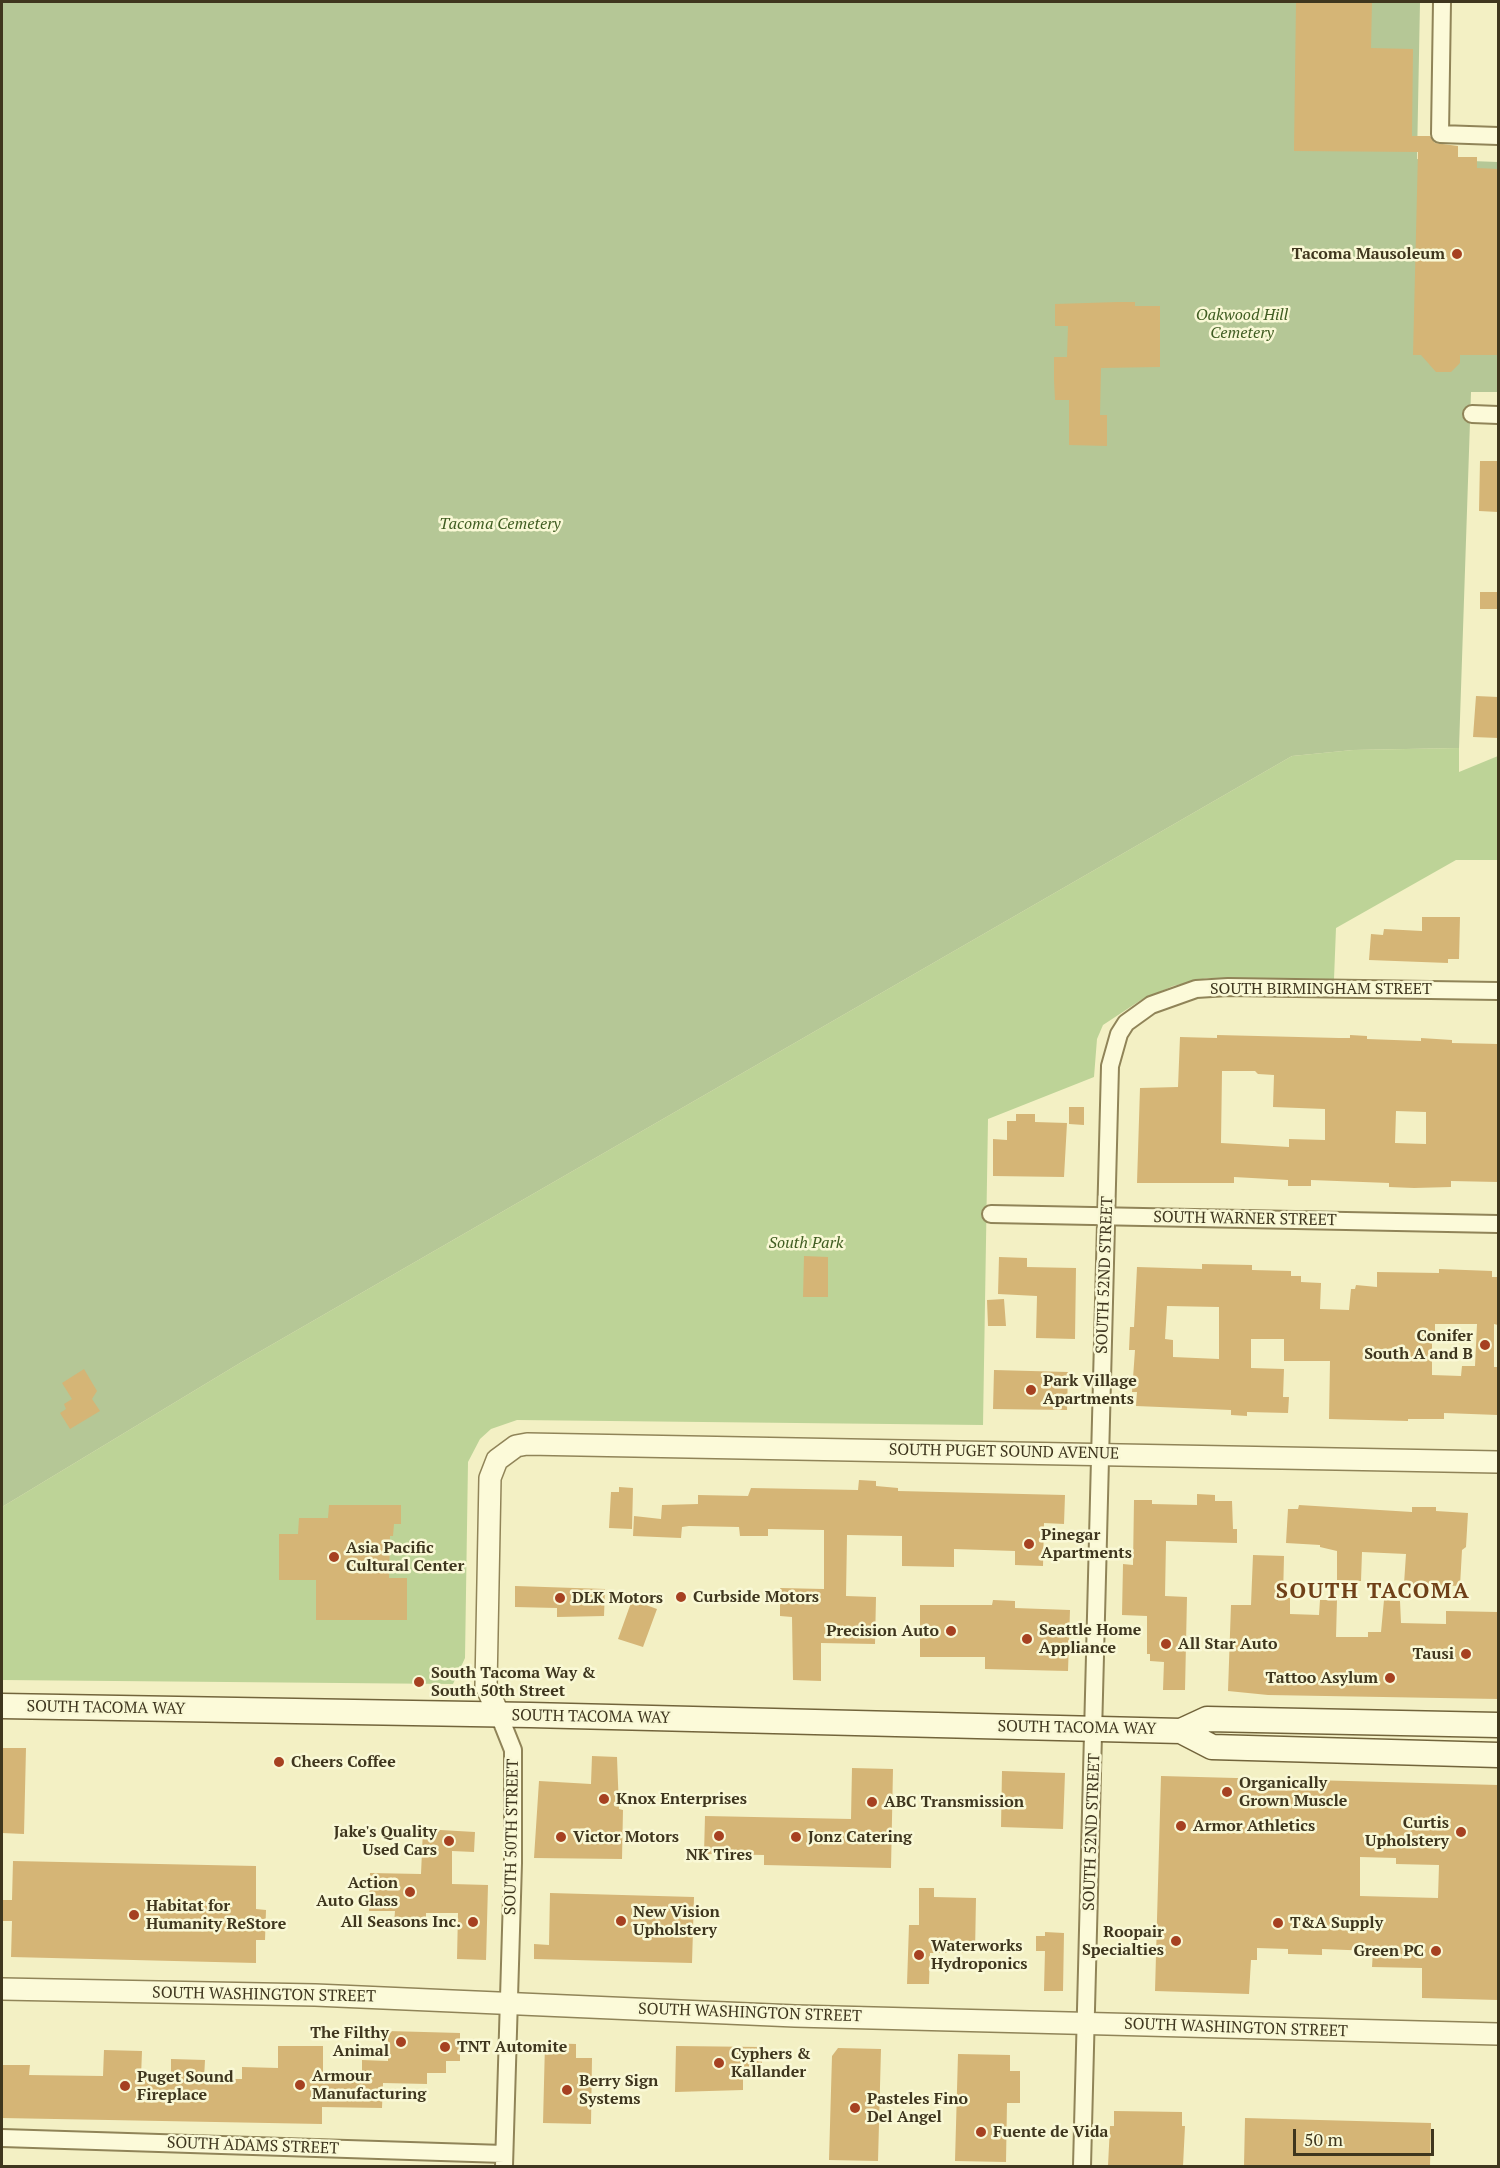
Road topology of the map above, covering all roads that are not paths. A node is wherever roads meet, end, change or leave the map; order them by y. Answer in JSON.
{"nodes":[{"id":1,"x":1442,"y":2,"type":"edge"},
{"id":2,"x":1498,"y":136,"type":"edge"},
{"id":3,"x":1472,"y":414,"type":"dead end"},
{"id":4,"x":1498,"y":415,"type":"edge"},
{"id":5,"x":1498,"y":991,"type":"edge"},
{"id":6,"x":1110,"y":1066,"type":"joint"},
{"id":7,"x":991,"y":1214,"type":"dead end"},
{"id":8,"x":1106,"y":1216,"type":"junction"},
{"id":9,"x":1498,"y":1224,"type":"edge"},
{"id":10,"x":510,"y":1448,"type":"joint"},
{"id":11,"x":1100,"y":1454,"type":"junction"},
{"id":12,"x":1498,"y":1462,"type":"edge"},
{"id":13,"x":2,"y":1706,"type":"edge"},
{"id":14,"x":498,"y":1715,"type":"junction"},
{"id":15,"x":1498,"y":1725,"type":"edge"},
{"id":16,"x":1095,"y":1728,"type":"junction"},
{"id":17,"x":1181,"y":1731,"type":"junction"},
{"id":18,"x":1498,"y":1755,"type":"edge"},
{"id":19,"x":2,"y":1989,"type":"edge"},
{"id":20,"x":507,"y":2004,"type":"junction"},
{"id":21,"x":1086,"y":2023,"type":"junction"},
{"id":22,"x":1498,"y":2034,"type":"edge"},
{"id":23,"x":2,"y":2138,"type":"edge"},
{"id":24,"x":504,"y":2160,"type":"edge"},
{"id":25,"x":1082,"y":2166,"type":"edge"}],
"edges":[{"from":1,"to":2,"type":"street"},
{"from":3,"to":4,"type":"street"},
{"from":5,"to":6,"type":"street","name":"SOUTH BIRMINGHAM STREET"},
{"from":6,"to":8,"type":"street","name":"SOUTH 52ND STREET"},
{"from":7,"to":8,"type":"street","name":"SOUTH WARNER STREET"},
{"from":8,"to":9,"type":"street","name":"SOUTH WARNER STREET"},
{"from":8,"to":11,"type":"street","name":"SOUTH 52ND STREET"},
{"from":10,"to":11,"type":"street","name":"SOUTH PUGET SOUND AVENUE"},
{"from":10,"to":14,"type":"street","name":"SOUTH 50TH STREET"},
{"from":11,"to":12,"type":"street","name":"SOUTH PUGET SOUND AVENUE"},
{"from":11,"to":16,"type":"street","name":"SOUTH 52ND STREET"},
{"from":13,"to":14,"type":"main road","name":"SOUTH TACOMA WAY"},
{"from":14,"to":16,"type":"main road","name":"SOUTH TACOMA WAY"},
{"from":14,"to":20,"type":"street","name":"SOUTH 50TH STREET"},
{"from":15,"to":17,"type":"main road","name":"SOUTH TACOMA WAY"},
{"from":16,"to":17,"type":"main road","name":"SOUTH TACOMA WAY"},
{"from":16,"to":21,"type":"street","name":"SOUTH 52ND STREET"},
{"from":17,"to":18,"type":"main road","name":"SOUTH TACOMA WAY"},
{"from":19,"to":20,"type":"street","name":"SOUTH WASHINGTON STREET"},
{"from":20,"to":21,"type":"street","name":"SOUTH WASHINGTON STREET"},
{"from":20,"to":24,"type":"street","name":"SOUTH 50TH STREET"},
{"from":21,"to":22,"type":"street","name":"SOUTH WASHINGTON STREET"},
{"from":21,"to":25,"type":"street","name":"SOUTH 52ND STREET"},
{"from":23,"to":24,"type":"street","name":"SOUTH ADAMS STREET"}]}
